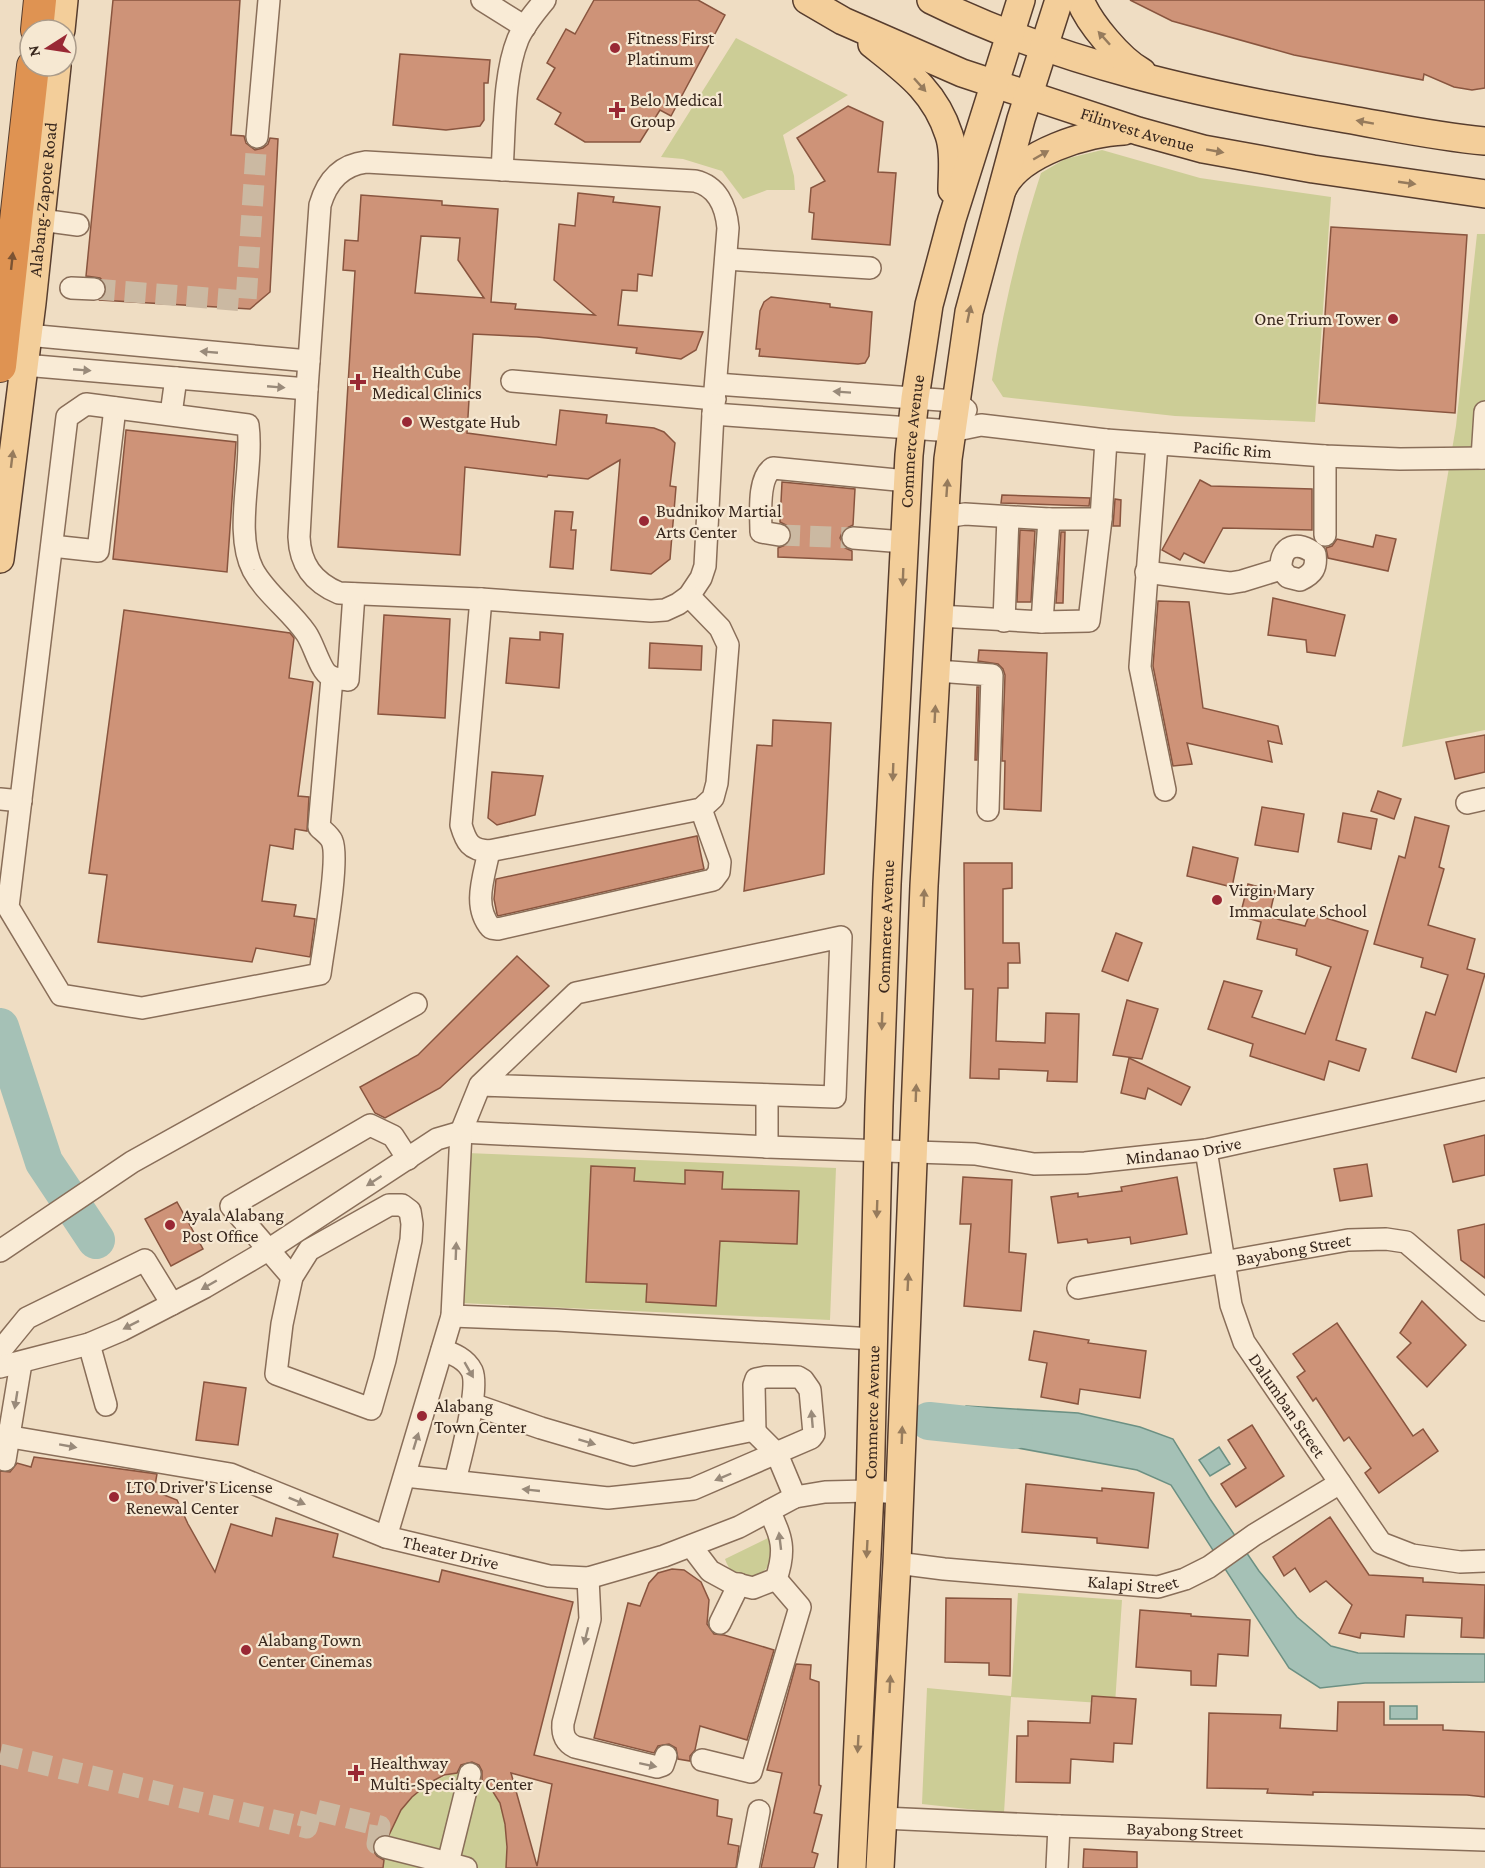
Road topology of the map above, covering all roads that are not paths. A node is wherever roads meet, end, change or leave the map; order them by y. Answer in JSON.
{"nodes":[{"id":1,"x":40,"y":0,"type":"edge"},
{"id":2,"x":64,"y":0,"type":"edge"},
{"id":3,"x":269,"y":0,"type":"edge"},
{"id":4,"x":482,"y":0,"type":"edge"},
{"id":5,"x":544,"y":0,"type":"edge"},
{"id":6,"x":807,"y":0,"type":"edge"},
{"id":7,"x":931,"y":0,"type":"edge"},
{"id":8,"x":1021,"y":0,"type":"edge"},
{"id":9,"x":1059,"y":0,"type":"edge"},
{"id":10,"x":1080,"y":0,"type":"edge"},
{"id":11,"x":38,"y":18,"type":"edge"},
{"id":12,"x":62,"y":18,"type":"edge"},
{"id":13,"x":843,"y":21,"type":"junction"},
{"id":14,"x":525,"y":27,"type":"junction"},
{"id":15,"x":1009,"y":35,"type":"junction"},
{"id":16,"x":1044,"y":47,"type":"junction"},
{"id":17,"x":32,"y":78,"type":"edge"},
{"id":18,"x":56,"y":78,"type":"edge"},
{"id":19,"x":995,"y":83,"type":"junction"},
{"id":20,"x":1167,"y":84,"type":"junction"},
{"id":21,"x":1028,"y":96,"type":"junction"},
{"id":22,"x":1138,"y":131,"type":"junction"},
{"id":23,"x":257,"y":137,"type":"tunnel mouth"},
{"id":24,"x":1485,"y":141,"type":"edge"},
{"id":25,"x":502,"y":170,"type":"junction"},
{"id":26,"x":1485,"y":194,"type":"edge"},
{"id":27,"x":1000,"y":195,"type":"junction"},
{"id":28,"x":952,"y":219,"type":"junction"},
{"id":29,"x":41,"y":220,"type":"junction"},
{"id":30,"x":78,"y":225,"type":"dead end"},
{"id":31,"x":726,"y":259,"type":"junction"},
{"id":32,"x":870,"y":268,"type":"dead end"},
{"id":33,"x":71,"y":288,"type":"dead end"},
{"id":34,"x":93,"y":289,"type":"tunnel mouth"},
{"id":35,"x":9,"y":353,"type":"edge"},
{"id":36,"x":309,"y":361,"type":"junction"},
{"id":37,"x":176,"y":378,"type":"junction"},
{"id":38,"x":512,"y":381,"type":"dead end"},
{"id":39,"x":307,"y":389,"type":"junction"},
{"id":40,"x":915,"y":398,"type":"junction"},
{"id":41,"x":715,"y":399,"type":"junction"},
{"id":42,"x":955,"y":400,"type":"junction"},
{"id":43,"x":115,"y":408,"type":"junction"},
{"id":44,"x":1485,"y":412,"type":"edge"},
{"id":45,"x":171,"y":414,"type":"junction"},
{"id":46,"x":981,"y":425,"type":"junction"},
{"id":47,"x":912,"y":428,"type":"junction"},
{"id":48,"x":952,"y":431,"type":"junction"},
{"id":49,"x":1106,"y":440,"type":"junction"},
{"id":50,"x":1157,"y":444,"type":"junction"},
{"id":51,"x":1325,"y":456,"type":"junction"},
{"id":52,"x":1484,"y":458,"type":"edge"},
{"id":53,"x":907,"y":480,"type":"junction"},
{"id":54,"x":945,"y":517,"type":"junction"},
{"id":55,"x":1008,"y":517,"type":"junction"},
{"id":56,"x":1049,"y":519,"type":"junction"},
{"id":57,"x":1101,"y":519,"type":"junction"},
{"id":58,"x":779,"y":535,"type":"tunnel mouth"},
{"id":59,"x":1325,"y":535,"type":"dead end"},
{"id":60,"x":853,"y":538,"type":"tunnel mouth"},
{"id":61,"x":904,"y":542,"type":"junction"},
{"id":62,"x":52,"y":546,"type":"junction"},
{"id":63,"x":0,"y":559,"type":"edge"},
{"id":64,"x":1281,"y":569,"type":"dead end"},
{"id":65,"x":1146,"y":572,"type":"junction"},
{"id":66,"x":354,"y":594,"type":"junction"},
{"id":67,"x":688,"y":596,"type":"junction"},
{"id":68,"x":482,"y":599,"type":"junction"},
{"id":69,"x":939,"y":616,"type":"junction"},
{"id":70,"x":1004,"y":621,"type":"junction"},
{"id":71,"x":1042,"y":622,"type":"junction"},
{"id":72,"x":937,"y":671,"type":"junction"},
{"id":73,"x":332,"y":678,"type":"junction"},
{"id":74,"x":1165,"y":789,"type":"dead end"},
{"id":75,"x":10,"y":800,"type":"edge"},
{"id":76,"x":702,"y":809,"type":"junction"},
{"id":77,"x":988,"y":810,"type":"dead end"},
{"id":78,"x":928,"y":814,"type":"junction"},
{"id":79,"x":891,"y":816,"type":"junction"},
{"id":80,"x":489,"y":851,"type":"junction"},
{"id":81,"x":7,"y":864,"type":"edge"},
{"id":82,"x":416,"y":1004,"type":"dead end"},
{"id":83,"x":480,"y":1084,"type":"junction"},
{"id":84,"x":1485,"y":1089,"type":"edge"},
{"id":85,"x":767,"y":1095,"type":"junction"},
{"id":86,"x":461,"y":1132,"type":"junction"},
{"id":87,"x":767,"y":1147,"type":"junction"},
{"id":88,"x":878,"y":1150,"type":"junction"},
{"id":89,"x":1206,"y":1150,"type":"junction"},
{"id":90,"x":914,"y":1152,"type":"junction"},
{"id":91,"x":408,"y":1159,"type":"junction"},
{"id":92,"x":4,"y":1248,"type":"edge"},
{"id":93,"x":268,"y":1250,"type":"junction"},
{"id":94,"x":1226,"y":1262,"type":"junction"},
{"id":95,"x":292,"y":1277,"type":"junction"},
{"id":96,"x":1078,"y":1288,"type":"dead end"},
{"id":97,"x":172,"y":1304,"type":"junction"},
{"id":98,"x":1485,"y":1310,"type":"edge"},
{"id":99,"x":452,"y":1316,"type":"junction"},
{"id":100,"x":873,"y":1339,"type":"junction"},
{"id":101,"x":89,"y":1344,"type":"junction"},
{"id":102,"x":442,"y":1350,"type":"junction"},
{"id":103,"x":0,"y":1351,"type":"edge"},
{"id":104,"x":21,"y":1363,"type":"junction"},
{"id":105,"x":0,"y":1367,"type":"edge"},
{"id":106,"x":472,"y":1404,"type":"junction"},
{"id":107,"x":106,"y":1405,"type":"dead end"},
{"id":108,"x":755,"y":1432,"type":"junction"},
{"id":109,"x":5,"y":1436,"type":"edge"},
{"id":110,"x":777,"y":1454,"type":"junction"},
{"id":111,"x":5,"y":1460,"type":"dead end"},
{"id":112,"x":405,"y":1476,"type":"junction"},
{"id":113,"x":455,"y":1481,"type":"junction"},
{"id":114,"x":1340,"y":1483,"type":"junction"},
{"id":115,"x":870,"y":1491,"type":"junction"},
{"id":116,"x":900,"y":1493,"type":"junction"},
{"id":117,"x":795,"y":1497,"type":"junction"},
{"id":118,"x":769,"y":1511,"type":"junction"},
{"id":119,"x":386,"y":1537,"type":"junction"},
{"id":120,"x":691,"y":1546,"type":"junction"},
{"id":121,"x":1485,"y":1562,"type":"edge"},
{"id":122,"x":897,"y":1563,"type":"junction"},
{"id":123,"x":588,"y":1578,"type":"junction"},
{"id":124,"x":776,"y":1579,"type":"junction"},
{"id":125,"x":739,"y":1584,"type":"junction"},
{"id":126,"x":720,"y":1623,"type":"dead end"},
{"id":127,"x":666,"y":1756,"type":"dead end"},
{"id":128,"x":702,"y":1760,"type":"dead end"},
{"id":129,"x":470,"y":1774,"type":"dead end"},
{"id":130,"x":759,"y":1811,"type":"dead end"},
{"id":131,"x":882,"y":1818,"type":"junction"},
{"id":132,"x":1059,"y":1826,"type":"junction"},
{"id":133,"x":1485,"y":1840,"type":"edge"},
{"id":134,"x":385,"y":1847,"type":"dead end"},
{"id":135,"x":454,"y":1866,"type":"edge"},
{"id":136,"x":748,"y":1868,"type":"edge"},
{"id":137,"x":852,"y":1868,"type":"edge"},
{"id":138,"x":880,"y":1868,"type":"edge"},
{"id":139,"x":1058,"y":1868,"type":"edge"}],
"edges":[{"from":1,"to":11,"type":"highway"},
{"from":2,"to":12,"type":"main road"},
{"from":3,"to":23,"type":"street"},
{"from":4,"to":14,"type":"street"},
{"from":5,"to":14,"type":"street"},
{"from":6,"to":13,"type":"main road","name":"Filinvest Avenue"},
{"from":7,"to":15,"type":"main road"},
{"from":8,"to":15,"type":"main road","name":"Commerce Avenue"},
{"from":9,"to":16,"type":"main road","name":"Commerce Avenue"},
{"from":20,"to":10,"type":"main road","one_way":true},
{"from":13,"to":19,"type":"main road","name":"Filinvest Avenue"},
{"from":13,"to":28,"type":"main road","one_way":true},
{"from":14,"to":25,"type":"street"},
{"from":15,"to":16,"type":"main road"},
{"from":15,"to":19,"type":"main road","name":"Commerce Avenue"},
{"from":16,"to":20,"type":"main road"},
{"from":16,"to":21,"type":"main road","name":"Commerce Avenue"},
{"from":35,"to":17,"type":"highway","name":"Alabang-Zapote Road","one_way":true},
{"from":18,"to":29,"type":"main road","name":"Alabang-Zapote Road"},
{"from":19,"to":21,"type":"main road","name":"Filinvest Avenue"},
{"from":19,"to":28,"type":"main road","name":"Commerce Avenue"},
{"from":24,"to":20,"type":"main road","one_way":true},
{"from":21,"to":22,"type":"main road","name":"Filinvest Avenue"},
{"from":21,"to":27,"type":"main road","name":"Commerce Avenue"},
{"from":22,"to":26,"type":"main road","name":"Filinvest Avenue","one_way":true},
{"from":27,"to":22,"type":"main road","one_way":true},
{"from":25,"to":31,"type":"street"},
{"from":25,"to":36,"type":"street"},
{"from":42,"to":27,"type":"main road","name":"Commerce Avenue","one_way":true},
{"from":28,"to":40,"type":"main road","name":"Commerce Avenue"},
{"from":29,"to":30,"type":"street"},
{"from":29,"to":35,"type":"main road","name":"Alabang-Zapote Road"},
{"from":31,"to":32,"type":"street"},
{"from":31,"to":41,"type":"street"},
{"from":33,"to":34,"type":"street"},
{"from":36,"to":35,"type":"street","one_way":true},
{"from":35,"to":37,"type":"street","one_way":true},
{"from":63,"to":35,"type":"main road","name":"Alabang-Zapote Road","one_way":true},
{"from":36,"to":39,"type":"street"},
{"from":37,"to":39,"type":"street","one_way":true},
{"from":37,"to":45,"type":"street"},
{"from":38,"to":41,"type":"street"},
{"from":39,"to":66,"type":"street"},
{"from":40,"to":41,"type":"street","one_way":true},
{"from":40,"to":42,"type":"street"},
{"from":40,"to":47,"type":"main road","name":"Commerce Avenue"},
{"from":41,"to":47,"type":"street","name":"Pacific Rim"},
{"from":41,"to":67,"type":"street"},
{"from":42,"to":46,"type":"street"},
{"from":42,"to":48,"type":"main road","name":"Commerce Avenue"},
{"from":43,"to":45,"type":"street"},
{"from":43,"to":62,"type":"street"},
{"from":43,"to":62,"type":"street"},
{"from":44,"to":52,"type":"street"},
{"from":45,"to":73,"type":"street"},
{"from":46,"to":48,"type":"street","name":"Pacific Rim"},
{"from":46,"to":49,"type":"street","name":"Pacific Rim"},
{"from":47,"to":48,"type":"street","name":"Pacific Rim"},
{"from":47,"to":53,"type":"main road","name":"Commerce Avenue"},
{"from":54,"to":48,"type":"main road","name":"Commerce Avenue","one_way":true},
{"from":49,"to":50,"type":"street","name":"Pacific Rim"},
{"from":49,"to":57,"type":"street"},
{"from":50,"to":51,"type":"street","name":"Pacific Rim"},
{"from":50,"to":65,"type":"street"},
{"from":51,"to":52,"type":"street","name":"Pacific Rim"},
{"from":51,"to":59,"type":"street"},
{"from":53,"to":58,"type":"street"},
{"from":53,"to":61,"type":"main road","name":"Commerce Avenue"},
{"from":54,"to":55,"type":"street"},
{"from":54,"to":69,"type":"main road","name":"Commerce Avenue"},
{"from":55,"to":56,"type":"street"},
{"from":55,"to":70,"type":"street"},
{"from":56,"to":57,"type":"street"},
{"from":56,"to":71,"type":"street"},
{"from":57,"to":71,"type":"street"},
{"from":60,"to":61,"type":"street"},
{"from":61,"to":79,"type":"main road","name":"Commerce Avenue","one_way":true},
{"from":62,"to":75,"type":"street"},
{"from":64,"to":65,"type":"street"},
{"from":65,"to":74,"type":"street"},
{"from":66,"to":68,"type":"street"},
{"from":66,"to":73,"type":"street"},
{"from":67,"to":68,"type":"street"},
{"from":67,"to":76,"type":"street"},
{"from":68,"to":80,"type":"street"},
{"from":69,"to":70,"type":"street"},
{"from":69,"to":72,"type":"main road","name":"Commerce Avenue"},
{"from":70,"to":71,"type":"street"},
{"from":72,"to":77,"type":"street"},
{"from":78,"to":72,"type":"main road","name":"Commerce Avenue","one_way":true},
{"from":73,"to":81,"type":"street"},
{"from":75,"to":81,"type":"street"},
{"from":76,"to":80,"type":"street"},
{"from":76,"to":80,"type":"street"},
{"from":78,"to":79,"type":"main road"},
{"from":90,"to":78,"type":"main road","name":"Commerce Avenue","one_way":true},
{"from":79,"to":88,"type":"main road","name":"Commerce Avenue","one_way":true},
{"from":82,"to":92,"type":"street"},
{"from":83,"to":85,"type":"street"},
{"from":83,"to":85,"type":"street"},
{"from":83,"to":86,"type":"street"},
{"from":84,"to":89,"type":"street","name":"Mindanao Drive"},
{"from":85,"to":87,"type":"street"},
{"from":86,"to":87,"type":"street","name":"Mindanao Drive"},
{"from":86,"to":91,"type":"street"},
{"from":99,"to":86,"type":"street","one_way":true},
{"from":87,"to":88,"type":"street","name":"Mindanao Drive"},
{"from":88,"to":90,"type":"street","name":"Mindanao Drive"},
{"from":88,"to":100,"type":"main road","name":"Commerce Avenue","one_way":true},
{"from":89,"to":90,"type":"street","name":"Mindanao Drive"},
{"from":89,"to":94,"type":"street","name":"Dalumban Street"},
{"from":116,"to":90,"type":"main road","name":"Commerce Avenue","one_way":true},
{"from":91,"to":93,"type":"street","one_way":true},
{"from":91,"to":93,"type":"street"},
{"from":93,"to":95,"type":"street"},
{"from":93,"to":97,"type":"street","one_way":true},
{"from":94,"to":96,"type":"street","name":"Bayabong Street"},
{"from":94,"to":98,"type":"street","name":"Bayabong Street"},
{"from":94,"to":114,"type":"street","name":"Dalumban Street"},
{"from":95,"to":95,"type":"street"},
{"from":97,"to":101,"type":"street","one_way":true},
{"from":97,"to":103,"type":"street"},
{"from":99,"to":100,"type":"street"},
{"from":99,"to":102,"type":"street"},
{"from":100,"to":115,"type":"main road","name":"Commerce Avenue"},
{"from":101,"to":104,"type":"street"},
{"from":101,"to":107,"type":"street"},
{"from":102,"to":106,"type":"street","one_way":true},
{"from":112,"to":102,"type":"street","one_way":true},
{"from":104,"to":105,"type":"street"},
{"from":104,"to":109,"type":"street","one_way":true},
{"from":106,"to":108,"type":"street","one_way":true},
{"from":106,"to":113,"type":"street"},
{"from":108,"to":110,"type":"street"},
{"from":110,"to":108,"type":"street","one_way":true},
{"from":109,"to":111,"type":"street"},
{"from":109,"to":119,"type":"street","name":"Theater Drive","one_way":true},
{"from":110,"to":113,"type":"street","one_way":true},
{"from":110,"to":117,"type":"street"},
{"from":112,"to":113,"type":"street"},
{"from":112,"to":119,"type":"street"},
{"from":114,"to":121,"type":"street","name":"Dalumban Street"},
{"from":114,"to":122,"type":"street","name":"Kalapi Street"},
{"from":115,"to":116,"type":"street","name":"Theater Drive"},
{"from":115,"to":117,"type":"street","name":"Theater Drive"},
{"from":115,"to":137,"type":"main road","name":"Commerce Avenue","one_way":true},
{"from":116,"to":122,"type":"main road","name":"Commerce Avenue"},
{"from":117,"to":118,"type":"street","name":"Theater Drive"},
{"from":118,"to":120,"type":"street","name":"Theater Drive"},
{"from":124,"to":118,"type":"street","one_way":true},
{"from":119,"to":123,"type":"street","name":"Theater Drive"},
{"from":120,"to":123,"type":"street","name":"Theater Drive"},
{"from":120,"to":125,"type":"street"},
{"from":131,"to":122,"type":"main road","name":"Commerce Avenue","one_way":true},
{"from":123,"to":127,"type":"street","one_way":true},
{"from":124,"to":125,"type":"street"},
{"from":124,"to":128,"type":"street"},
{"from":125,"to":126,"type":"street"},
{"from":129,"to":135,"type":"street"},
{"from":130,"to":136,"type":"street"},
{"from":131,"to":132,"type":"street","name":"Bayabong Street"},
{"from":131,"to":138,"type":"main road","name":"Commerce Avenue"},
{"from":132,"to":133,"type":"street","name":"Bayabong Street"},
{"from":132,"to":139,"type":"street"},
{"from":134,"to":135,"type":"street"}]}
